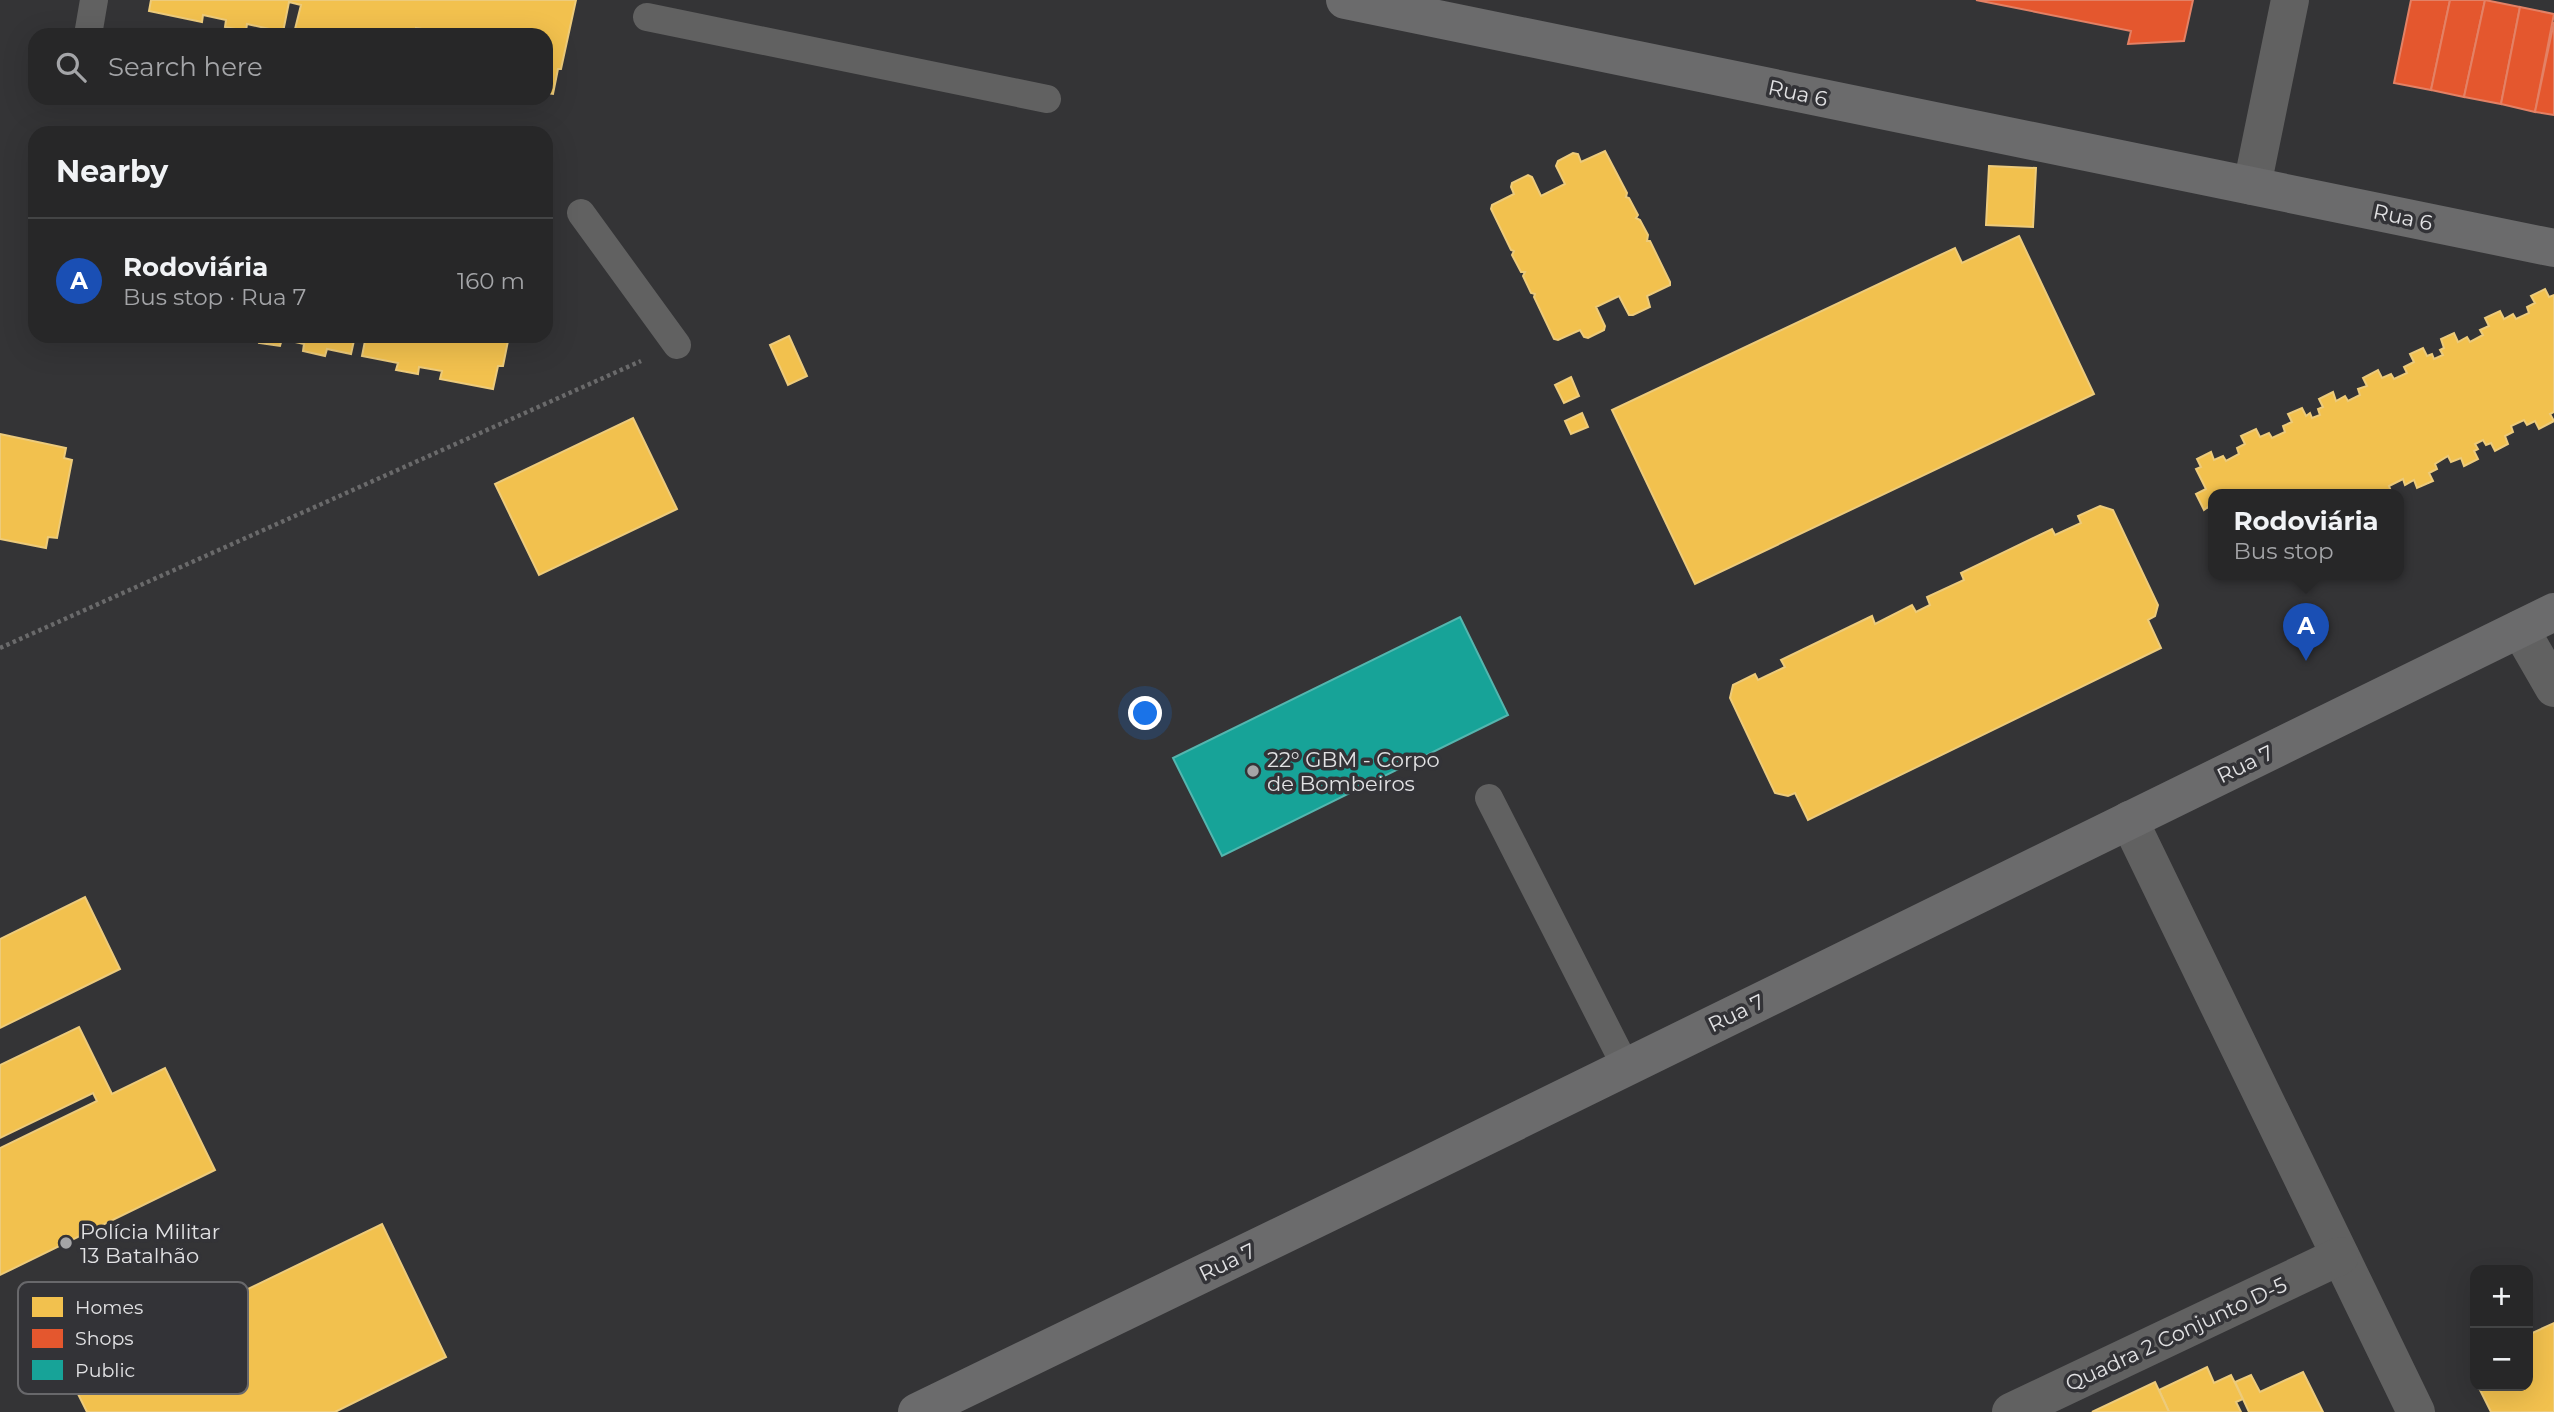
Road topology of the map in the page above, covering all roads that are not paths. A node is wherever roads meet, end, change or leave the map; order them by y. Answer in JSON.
{"nodes":[{"id":1,"x":94,"y":0,"type":"edge"},
{"id":2,"x":1345,"y":0,"type":"edge"},
{"id":3,"x":2290,"y":0,"type":"edge"},
{"id":4,"x":647,"y":17,"type":"dead end"},
{"id":5,"x":89,"y":28,"type":"edge"},
{"id":6,"x":1047,"y":99,"type":"dead end"},
{"id":7,"x":2252,"y":186,"type":"junction"},
{"id":8,"x":582,"y":214,"type":"dead end"},
{"id":9,"x":2554,"y":248,"type":"edge"},
{"id":10,"x":677,"y":345,"type":"road end"},
{"id":11,"x":2554,"y":612,"type":"edge"},
{"id":12,"x":2520,"y":629,"type":"junction"},
{"id":13,"x":2554,"y":688,"type":"edge"},
{"id":14,"x":1489,"y":798,"type":"dead end"},
{"id":15,"x":2129,"y":820,"type":"junction"},
{"id":16,"x":1626,"y":1067,"type":"junction"},
{"id":17,"x":2340,"y":1256,"type":"junction"},
{"id":18,"x":917,"y":1412,"type":"edge"},
{"id":19,"x":2011,"y":1412,"type":"edge"},
{"id":20,"x":2416,"y":1412,"type":"edge"}],
"edges":[{"from":1,"to":5,"type":"lane"},
{"from":2,"to":7,"type":"main road","name":"Rua 6"},
{"from":3,"to":7,"type":"street"},
{"from":4,"to":6,"type":"lane"},
{"from":7,"to":9,"type":"main road","name":"Rua 6"},
{"from":8,"to":10,"type":"lane"},
{"from":11,"to":12,"type":"main road","name":"Rua 7"},
{"from":12,"to":13,"type":"street"},
{"from":12,"to":15,"type":"main road","name":"Rua 7"},
{"from":14,"to":16,"type":"lane"},
{"from":15,"to":16,"type":"main road","name":"Rua 7"},
{"from":15,"to":17,"type":"street"},
{"from":16,"to":18,"type":"main road","name":"Rua 7"},
{"from":17,"to":19,"type":"street","name":"Quadra 2 Conjunto D-5"},
{"from":17,"to":20,"type":"street"}]}
